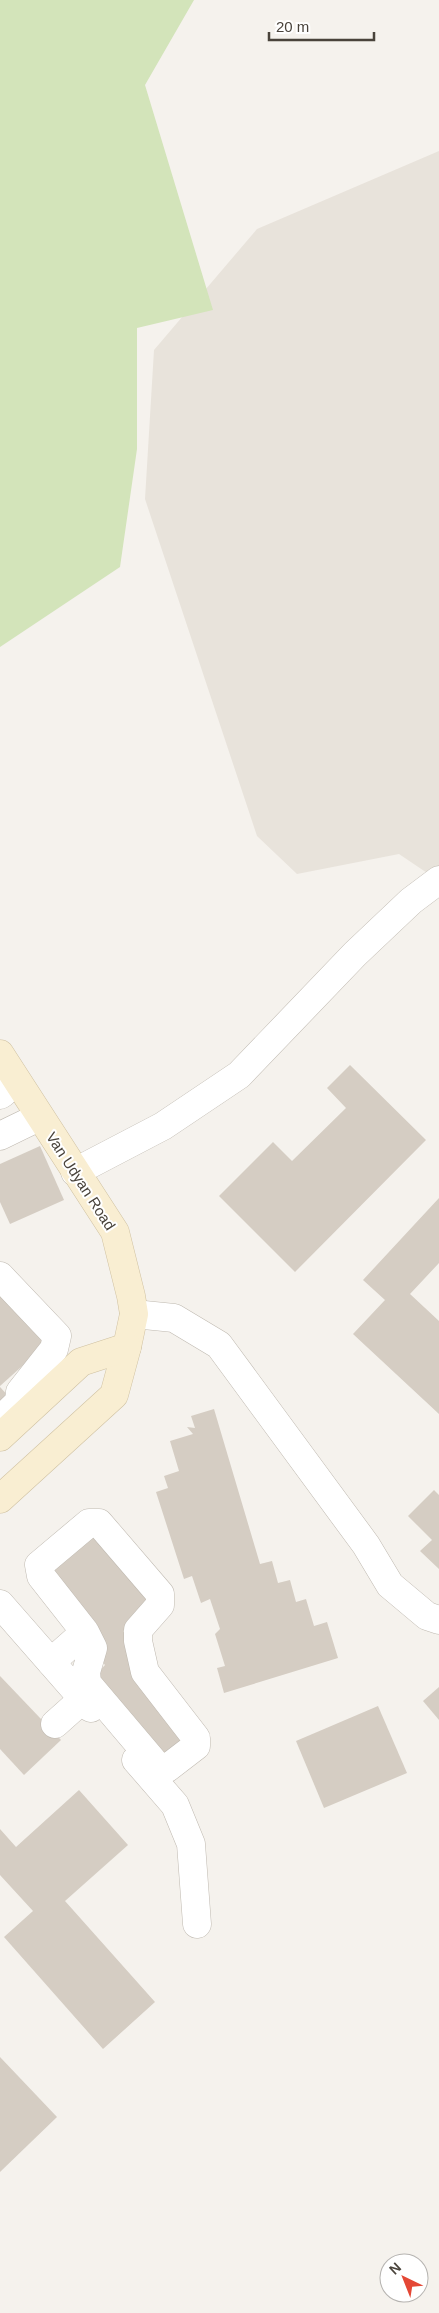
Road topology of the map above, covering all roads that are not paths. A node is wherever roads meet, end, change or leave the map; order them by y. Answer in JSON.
{"nodes":[{"id":1,"x":439,"y":880,"type":"edge"},
{"id":2,"x":0,"y":1054,"type":"edge"},
{"id":3,"x":39,"y":1117,"type":"junction"},
{"id":4,"x":0,"y":1136,"type":"edge"},
{"id":5,"x":75,"y":1172,"type":"junction"},
{"id":6,"x":0,"y":1276,"type":"edge"},
{"id":7,"x":134,"y":1314,"type":"junction"},
{"id":8,"x":127,"y":1347,"type":"junction"},
{"id":9,"x":0,"y":1420,"type":"edge"},
{"id":10,"x":0,"y":1437,"type":"edge"},
{"id":11,"x":0,"y":1499,"type":"edge"},
{"id":12,"x":0,"y":1604,"type":"edge"},
{"id":13,"x":439,"y":1620,"type":"edge"},
{"id":14,"x":85,"y":1632,"type":"junction"},
{"id":15,"x":51,"y":1662,"type":"junction"},
{"id":16,"x":86,"y":1702,"type":"junction"},
{"id":17,"x":58,"y":1727,"type":"dead end"},
{"id":18,"x":197,"y":1924,"type":"dead end"}],
"edges":[{"from":1,"to":5,"type":"street"},
{"from":2,"to":3,"type":"street","name":"Van Udyan Road"},
{"from":3,"to":4,"type":"street"},
{"from":3,"to":5,"type":"street","name":"Van Udyan Road"},
{"from":5,"to":7,"type":"street","name":"Van Udyan Road"},
{"from":6,"to":9,"type":"street"},
{"from":7,"to":8,"type":"street","name":"Van Udyan Road"},
{"from":7,"to":13,"type":"street"},
{"from":8,"to":10,"type":"street"},
{"from":8,"to":11,"type":"street","name":"Van Udyan Road"},
{"from":12,"to":15,"type":"street"},
{"from":14,"to":14,"type":"street"},
{"from":14,"to":15,"type":"street"},
{"from":15,"to":16,"type":"street"},
{"from":16,"to":17,"type":"street"},
{"from":16,"to":18,"type":"street"}]}
